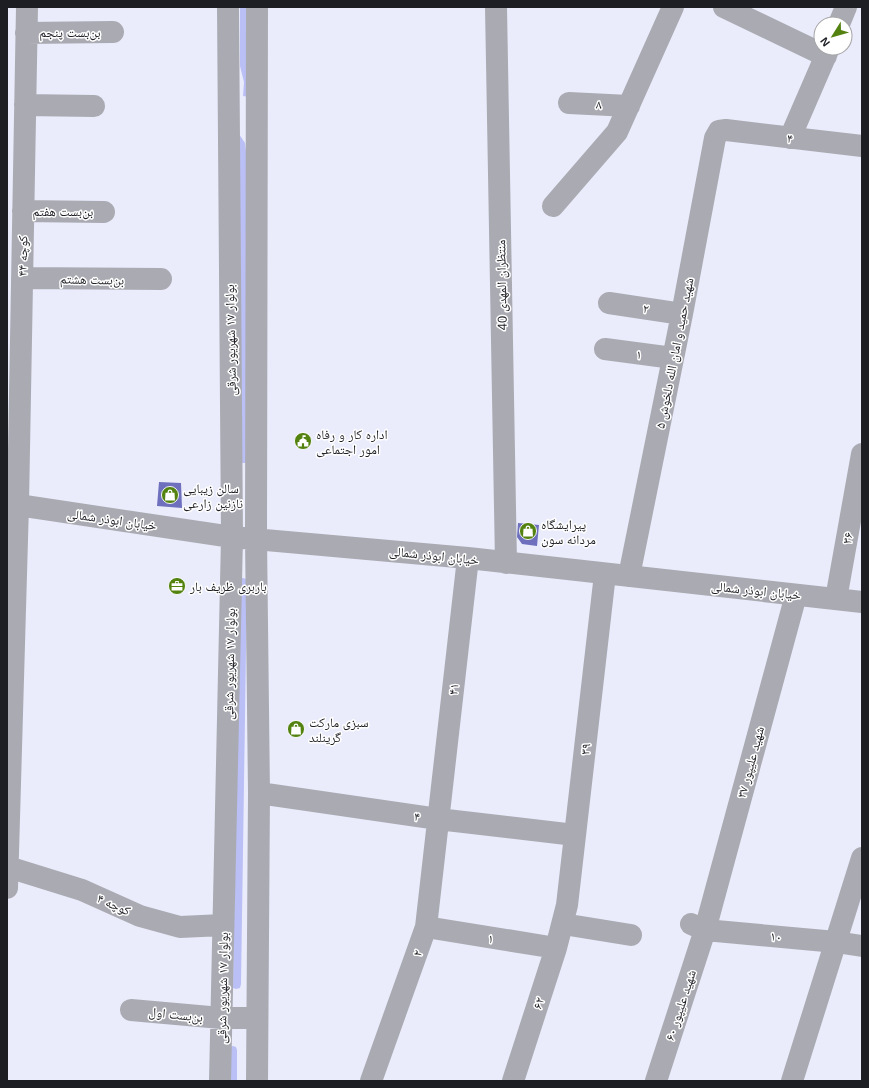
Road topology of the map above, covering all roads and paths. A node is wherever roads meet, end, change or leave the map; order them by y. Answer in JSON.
{"nodes":[{"id":1,"x":27,"y":7,"type":"edge"},
{"id":2,"x":228,"y":7,"type":"edge"},
{"id":3,"x":257,"y":7,"type":"edge"},
{"id":4,"x":496,"y":7,"type":"edge"},
{"id":5,"x":673,"y":7,"type":"edge"},
{"id":6,"x":724,"y":7,"type":"edge"},
{"id":7,"x":113,"y":32,"type":"dead end"},
{"id":8,"x":26,"y":33,"type":"junction"},
{"id":9,"x":813,"y":46,"type":"edge"},
{"id":10,"x":825,"y":56,"type":"edge"},
{"id":11,"x":569,"y":103,"type":"dead end"},
{"id":12,"x":25,"y":105,"type":"junction"},
{"id":13,"x":94,"y":106,"type":"dead end"},
{"id":14,"x":629,"y":106,"type":"junction"},
{"id":15,"x":228,"y":114,"type":"junction"},
{"id":16,"x":257,"y":114,"type":"junction"},
{"id":17,"x":719,"y":131,"type":"joint"},
{"id":18,"x":790,"y":138,"type":"junction"},
{"id":19,"x":862,"y":146,"type":"edge"},
{"id":20,"x":553,"y":206,"type":"dead end"},
{"id":21,"x":23,"y":211,"type":"junction"},
{"id":22,"x":104,"y":212,"type":"dead end"},
{"id":23,"x":22,"y":278,"type":"junction"},
{"id":24,"x":161,"y":279,"type":"dead end"},
{"id":25,"x":609,"y":303,"type":"dead end"},
{"id":26,"x":682,"y":314,"type":"junction"},
{"id":27,"x":604,"y":349,"type":"dead end"},
{"id":28,"x":673,"y":358,"type":"junction"},
{"id":29,"x":862,"y":454,"type":"edge"},
{"id":30,"x":256,"y":471,"type":"junction"},
{"id":31,"x":231,"y":472,"type":"junction"},
{"id":32,"x":13,"y":506,"type":"edge"},
{"id":33,"x":232,"y":537,"type":"junction"},
{"id":34,"x":256,"y":538,"type":"junction"},
{"id":35,"x":468,"y":558,"type":"junction"},
{"id":36,"x":506,"y":562,"type":"junction"},
{"id":37,"x":605,"y":574,"type":"junction"},
{"id":38,"x":629,"y":576,"type":"junction"},
{"id":39,"x":796,"y":594,"type":"junction"},
{"id":40,"x":836,"y":599,"type":"junction"},
{"id":41,"x":862,"y":602,"type":"edge"},
{"id":42,"x":259,"y":793,"type":"junction"},
{"id":43,"x":438,"y":819,"type":"junction"},
{"id":44,"x":575,"y":835,"type":"junction"},
{"id":45,"x":862,"y":858,"type":"edge"},
{"id":46,"x":8,"y":867,"type":"edge"},
{"id":47,"x":7,"y":888,"type":"edge"},
{"id":48,"x":563,"y":924,"type":"junction"},
{"id":49,"x":223,"y":925,"type":"junction"},
{"id":50,"x":426,"y":927,"type":"junction"},
{"id":51,"x":698,"y":927,"type":"junction"},
{"id":52,"x":631,"y":935,"type":"dead end"},
{"id":53,"x":836,"y":942,"type":"junction"},
{"id":54,"x":862,"y":946,"type":"edge"},
{"id":55,"x":556,"y":948,"type":"junction"},
{"id":56,"x":131,"y":1010,"type":"dead end"},
{"id":57,"x":221,"y":1018,"type":"junction"},
{"id":58,"x":257,"y":1018,"type":"junction"},
{"id":59,"x":220,"y":1081,"type":"edge"},
{"id":60,"x":257,"y":1081,"type":"edge"},
{"id":61,"x":371,"y":1081,"type":"edge"},
{"id":62,"x":512,"y":1081,"type":"edge"},
{"id":63,"x":656,"y":1081,"type":"edge"},
{"id":64,"x":792,"y":1081,"type":"edge"}],
"edges":[{"from":1,"to":8,"type":"street","name":"کوچه ۴۴"},
{"from":2,"to":15,"type":"street","name":"بولوار ۱۷ شهریور شرقی"},
{"from":3,"to":16,"type":"street","name":"بولوار ۱۷ شهریور شرقی"},
{"from":4,"to":36,"type":"street","name":"منتظران المهدی 40"},
{"from":5,"to":14,"type":"street"},
{"from":6,"to":9,"type":"street"},
{"from":7,"to":8,"type":"street","name":"بن‌بست پنجم"},
{"from":8,"to":12,"type":"street","name":"کوچه ۴۴"},
{"from":10,"to":18,"type":"street"},
{"from":11,"to":14,"type":"street","name":"۸"},
{"from":12,"to":13,"type":"street"},
{"from":12,"to":21,"type":"street","name":"کوچه ۴۴"},
{"from":14,"to":20,"type":"street"},
{"from":15,"to":16,"type":"street"},
{"from":15,"to":31,"type":"street","name":"بولوار ۱۷ شهریور شرقی"},
{"from":16,"to":30,"type":"street","name":"بولوار ۱۷ شهریور شرقی"},
{"from":17,"to":18,"type":"street","name":"۴"},
{"from":17,"to":26,"type":"street","name":"شهید حمید و امان الله دلخوش ۵"},
{"from":18,"to":19,"type":"street","name":"۴"},
{"from":21,"to":22,"type":"street","name":"بن‌بست هفتم"},
{"from":21,"to":23,"type":"street","name":"کوچه ۴۴"},
{"from":23,"to":24,"type":"street","name":"بن‌بست هشتم"},
{"from":23,"to":32,"type":"street","name":"کوچه ۴۴"},
{"from":25,"to":26,"type":"street","name":"۲"},
{"from":26,"to":28,"type":"street","name":"شهید حمید و امان الله دلخوش ۵"},
{"from":27,"to":28,"type":"street","name":"۱"},
{"from":28,"to":38,"type":"street","name":"شهید حمید و امان الله دلخوش ۵"},
{"from":29,"to":40,"type":"street","name":"۳۶"},
{"from":30,"to":31,"type":"street"},
{"from":30,"to":34,"type":"street","name":"بولوار ۱۷ شهریور شرقی"},
{"from":31,"to":33,"type":"street","name":"بولوار ۱۷ شهریور شرقی"},
{"from":32,"to":33,"type":"street","name":"خیابان ابوذر شمالی"},
{"from":32,"to":46,"type":"street","name":"کوچه ۴۴"},
{"from":33,"to":34,"type":"street","name":"خیابان ابوذر شمالی"},
{"from":33,"to":49,"type":"street","name":"بولوار ۱۷ شهریور شرقی"},
{"from":34,"to":35,"type":"street","name":"خیابان ابوذر شمالی"},
{"from":34,"to":42,"type":"street","name":"بولوار ۱۷ شهریور شرقی"},
{"from":35,"to":36,"type":"street","name":"خیابان ابوذر شمالی"},
{"from":35,"to":43,"type":"street","name":"۴۱"},
{"from":36,"to":37,"type":"street","name":"خیابان ابوذر شمالی"},
{"from":37,"to":38,"type":"street","name":"خیابان ابوذر شمالی"},
{"from":37,"to":44,"type":"street","name":"۳۹"},
{"from":38,"to":39,"type":"street","name":"خیابان ابوذر شمالی"},
{"from":39,"to":40,"type":"street","name":"خیابان ابوذر شمالی"},
{"from":39,"to":51,"type":"street","name":"شهید علیپور ۳۷"},
{"from":40,"to":41,"type":"street","name":"خیابان ابوذر شمالی"},
{"from":42,"to":43,"type":"street","name":"۴"},
{"from":42,"to":58,"type":"street","name":"بولوار ۱۷ شهریور شرقی"},
{"from":43,"to":44,"type":"street","name":"۴"},
{"from":43,"to":50,"type":"street","name":"۲"},
{"from":44,"to":48,"type":"street","name":"۳۹"},
{"from":45,"to":53,"type":"street"},
{"from":46,"to":47,"type":"street","name":"کوچه ۴۴"},
{"from":46,"to":49,"type":"street","name":"کوچه ۴"},
{"from":48,"to":52,"type":"street"},
{"from":48,"to":55,"type":"street","name":"۶۲"},
{"from":49,"to":57,"type":"street","name":"بولوار ۱۷ شهریور شرقی"},
{"from":50,"to":55,"type":"street","name":"۱"},
{"from":50,"to":61,"type":"street","name":"۲"},
{"from":51,"to":53,"type":"street","name":"۱۰"},
{"from":51,"to":63,"type":"street","name":"شهید علیپور ۶۰"},
{"from":53,"to":54,"type":"street","name":"۱۰"},
{"from":53,"to":64,"type":"street"},
{"from":55,"to":62,"type":"street","name":"۶۲"},
{"from":56,"to":57,"type":"street","name":"بن‌بست اول"},
{"from":57,"to":58,"type":"street","name":"بن‌بست اول"},
{"from":57,"to":59,"type":"street","name":"بولوار ۱۷ شهریور شرقی"},
{"from":58,"to":60,"type":"street","name":"بولوار ۱۷ شهریور شرقی"}]}
